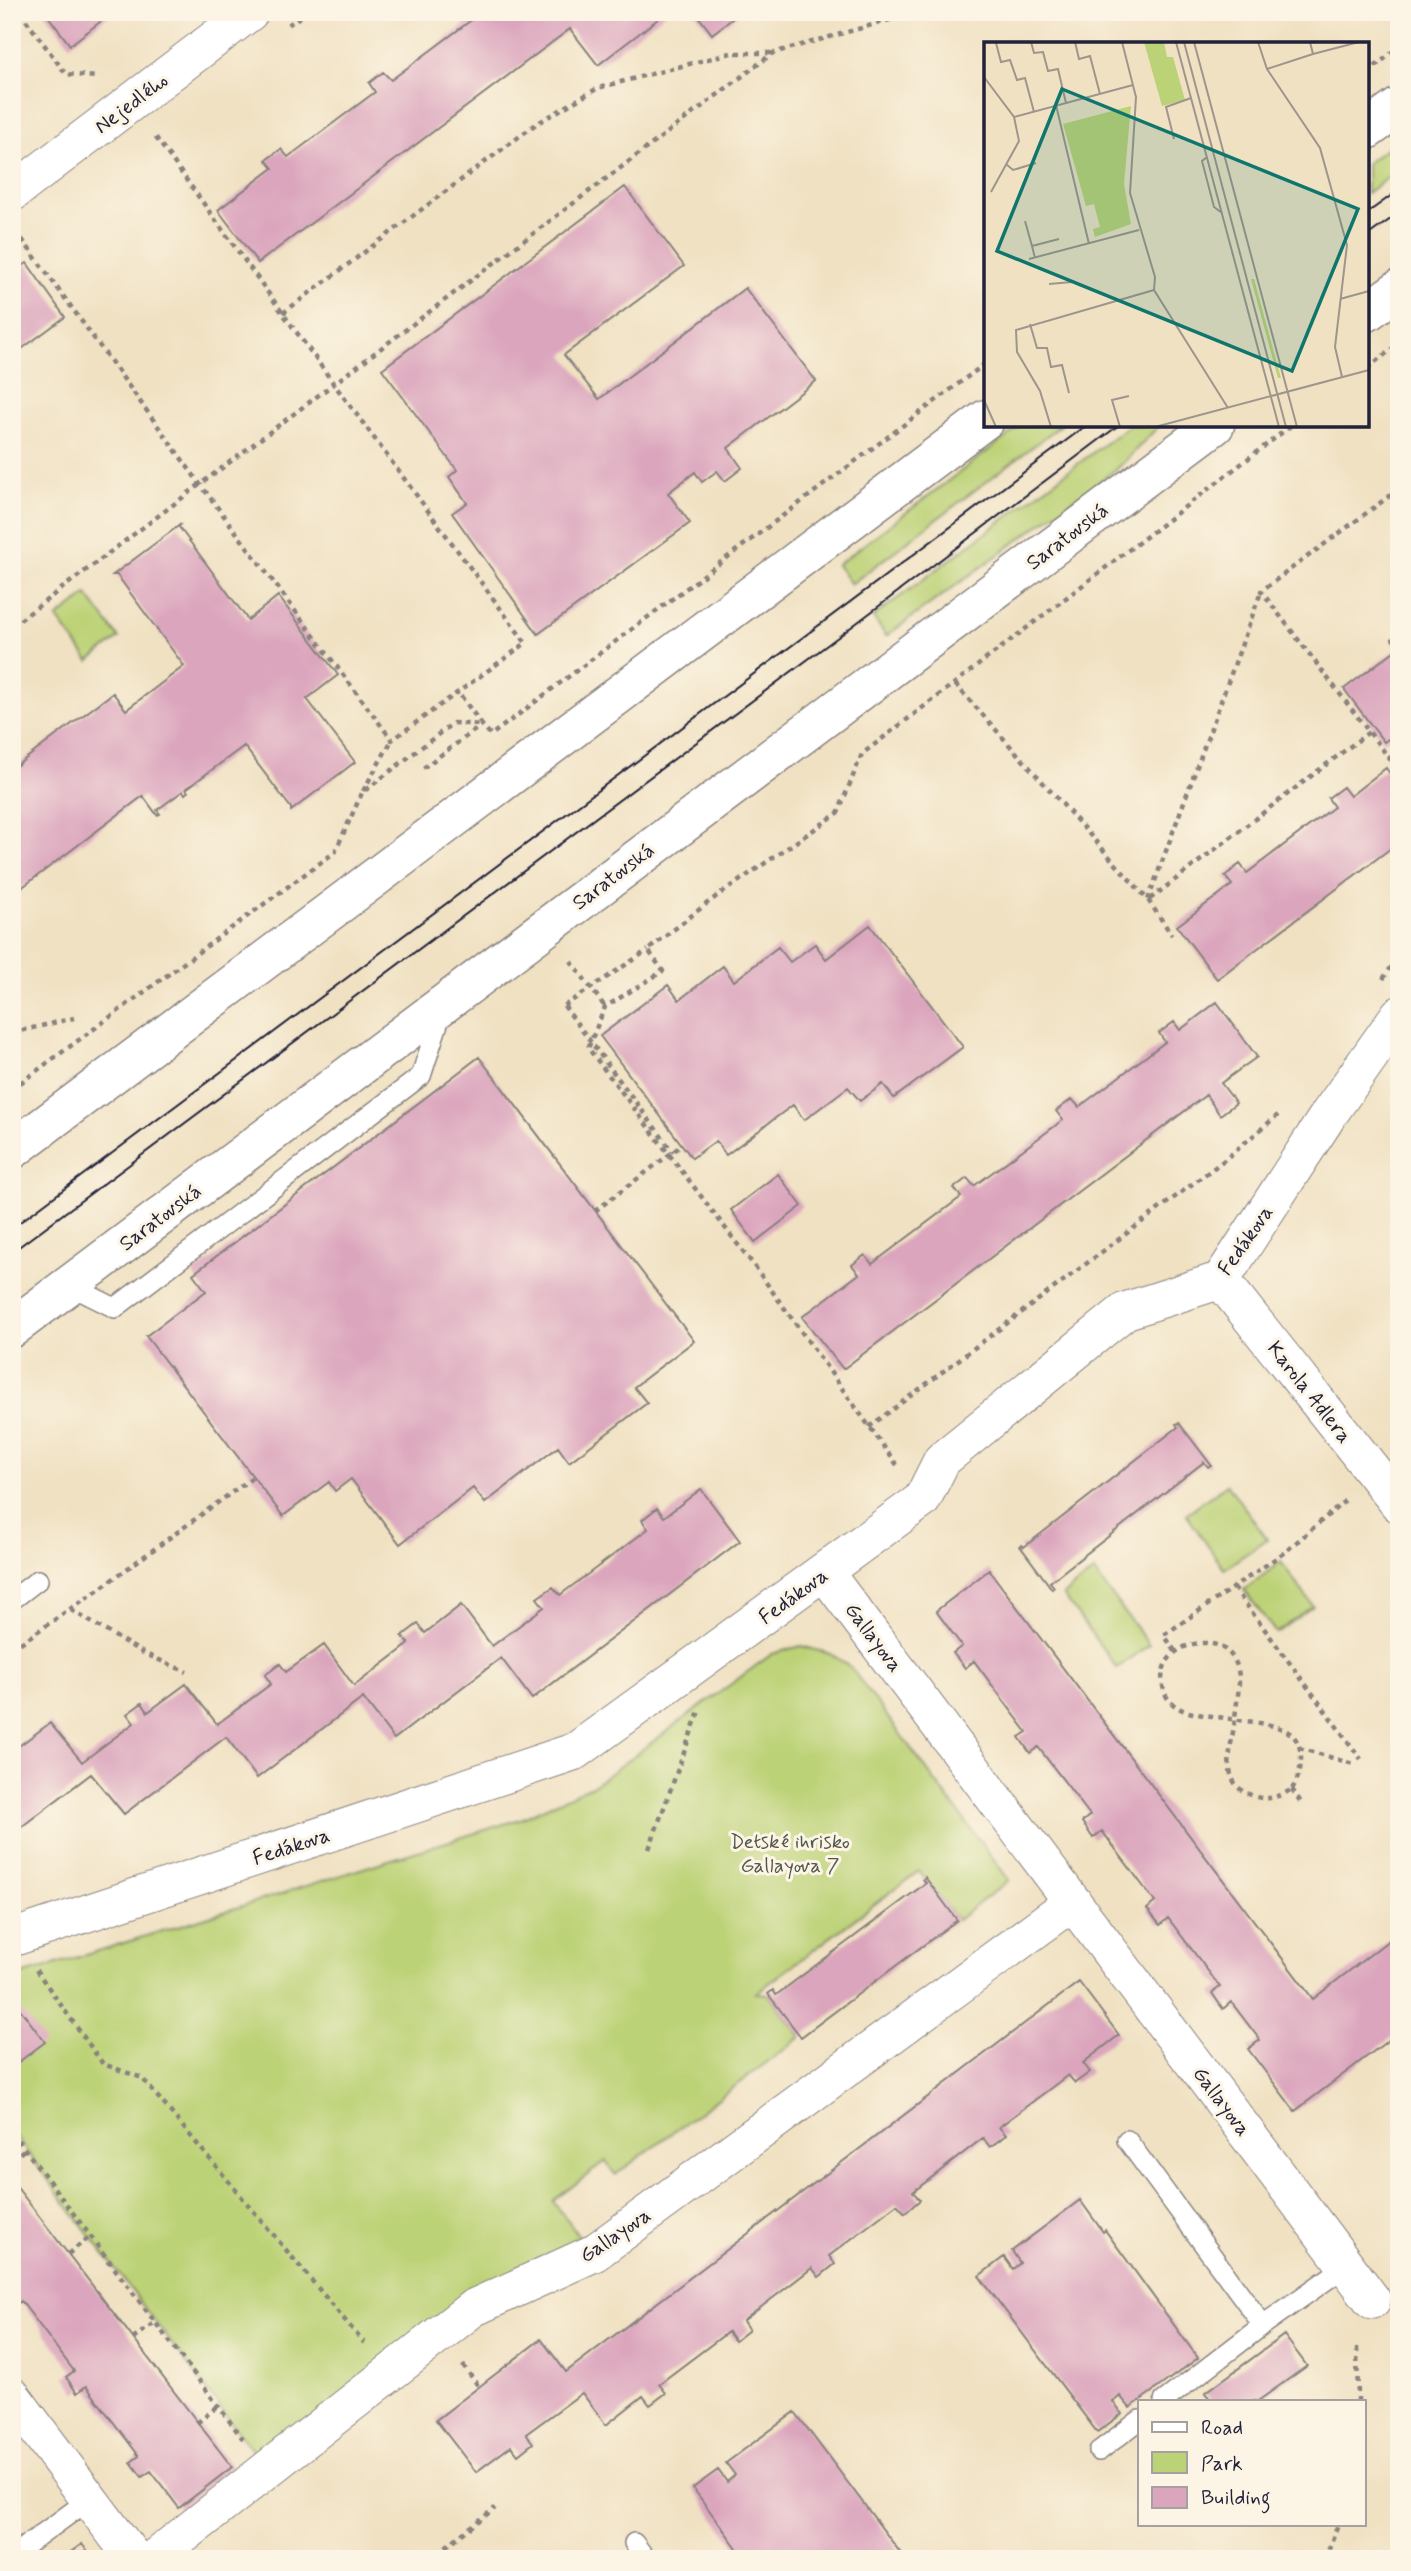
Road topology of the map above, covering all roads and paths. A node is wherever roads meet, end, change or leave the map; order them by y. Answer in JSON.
{"nodes":[{"id":1,"x":20,"y":12,"type":"edge"},
{"id":2,"x":250,"y":12,"type":"edge"},
{"id":3,"x":918,"y":12,"type":"edge"},
{"id":4,"x":1399,"y":47,"type":"edge"},
{"id":5,"x":774,"y":53,"type":"junction"},
{"id":6,"x":1369,"y":71,"type":"edge"},
{"id":7,"x":131,"y":103,"type":"junction"},
{"id":8,"x":1399,"y":107,"type":"edge"},
{"id":9,"x":1369,"y":129,"type":"edge"},
{"id":10,"x":18,"y":209,"type":"edge"},
{"id":11,"x":1399,"y":289,"type":"edge"},
{"id":12,"x":1369,"y":311,"type":"edge"},
{"id":13,"x":283,"y":313,"type":"junction"},
{"id":14,"x":1399,"y":344,"type":"edge"},
{"id":15,"x":984,"y":365,"type":"edge"},
{"id":16,"x":1369,"y":366,"type":"edge"},
{"id":17,"x":334,"y":384,"type":"junction"},
{"id":18,"x":984,"y":421,"type":"edge"},
{"id":19,"x":1211,"y":427,"type":"edge"},
{"id":20,"x":1290,"y":427,"type":"edge"},
{"id":21,"x":200,"y":484,"type":"junction"},
{"id":22,"x":1399,"y":489,"type":"edge"},
{"id":23,"x":1261,"y":592,"type":"junction"},
{"id":24,"x":12,"y":626,"type":"edge"},
{"id":25,"x":955,"y":684,"type":"junction"},
{"id":26,"x":458,"y":692,"type":"junction"},
{"id":27,"x":482,"y":725,"type":"junction"},
{"id":28,"x":1369,"y":732,"type":"junction"},
{"id":29,"x":392,"y":740,"type":"junction"},
{"id":30,"x":424,"y":768,"type":"dead end"},
{"id":31,"x":1399,"y":771,"type":"edge"},
{"id":32,"x":362,"y":793,"type":"junction"},
{"id":33,"x":1148,"y":900,"type":"junction"},
{"id":34,"x":1172,"y":935,"type":"dead end"},
{"id":35,"x":648,"y":950,"type":"junction"},
{"id":36,"x":1399,"y":957,"type":"edge"},
{"id":37,"x":571,"y":961,"type":"dead end"},
{"id":38,"x":1388,"y":1002,"type":"edge"},
{"id":39,"x":605,"y":1007,"type":"junction"},
{"id":40,"x":74,"y":1018,"type":"dead end"},
{"id":41,"x":12,"y":1033,"type":"edge"},
{"id":42,"x":12,"y":1089,"type":"edge"},
{"id":43,"x":1282,"y":1112,"type":"dead end"},
{"id":44,"x":682,"y":1145,"type":"dead end"},
{"id":45,"x":12,"y":1150,"type":"edge"},
{"id":46,"x":673,"y":1152,"type":"junction"},
{"id":47,"x":595,"y":1211,"type":"dead end"},
{"id":48,"x":1222,"y":1280,"type":"junction"},
{"id":49,"x":12,"y":1328,"type":"edge"},
{"id":50,"x":869,"y":1427,"type":"junction"},
{"id":51,"x":901,"y":1471,"type":"dead end"},
{"id":52,"x":253,"y":1477,"type":"dead end"},
{"id":53,"x":1350,"y":1495,"type":"dead end"},
{"id":54,"x":1399,"y":1504,"type":"edge"},
{"id":55,"x":825,"y":1573,"type":"junction"},
{"id":56,"x":38,"y":1580,"type":"dead end"},
{"id":57,"x":1234,"y":1588,"type":"junction"},
{"id":58,"x":12,"y":1600,"type":"edge"},
{"id":59,"x":71,"y":1610,"type":"junction"},
{"id":60,"x":12,"y":1649,"type":"edge"},
{"id":61,"x":1175,"y":1651,"type":"junction"},
{"id":62,"x":187,"y":1672,"type":"dead end"},
{"id":63,"x":700,"y":1709,"type":"dead end"},
{"id":64,"x":1235,"y":1719,"type":"junction"},
{"id":65,"x":1299,"y":1748,"type":"junction"},
{"id":66,"x":1361,"y":1759,"type":"dead end"},
{"id":67,"x":1353,"y":1765,"type":"dead end"},
{"id":68,"x":1292,"y":1788,"type":"junction"},
{"id":69,"x":1302,"y":1804,"type":"dead end"},
{"id":70,"x":649,"y":1849,"type":"dead end"},
{"id":71,"x":1073,"y":1902,"type":"junction"},
{"id":72,"x":12,"y":1938,"type":"edge"},
{"id":73,"x":24,"y":1974,"type":"dead end"},
{"id":74,"x":12,"y":2132,"type":"edge"},
{"id":75,"x":1127,"y":2140,"type":"dead end"},
{"id":76,"x":25,"y":2149,"type":"junction"},
{"id":77,"x":12,"y":2160,"type":"edge"},
{"id":78,"x":90,"y":2236,"type":"junction"},
{"id":79,"x":68,"y":2254,"type":"dead end"},
{"id":80,"x":1346,"y":2266,"type":"junction"},
{"id":81,"x":1372,"y":2300,"type":"dead end"},
{"id":82,"x":155,"y":2322,"type":"junction"},
{"id":83,"x":1263,"y":2325,"type":"junction"},
{"id":84,"x":133,"y":2339,"type":"dead end"},
{"id":85,"x":1357,"y":2348,"type":"dead end"},
{"id":86,"x":370,"y":2351,"type":"dead end"},
{"id":87,"x":12,"y":2396,"type":"edge"},
{"id":88,"x":1165,"y":2400,"type":"edge"},
{"id":89,"x":1358,"y":2400,"type":"edge"},
{"id":90,"x":218,"y":2406,"type":"junction"},
{"id":91,"x":1138,"y":2422,"type":"edge"},
{"id":92,"x":197,"y":2423,"type":"dead end"},
{"id":93,"x":249,"y":2447,"type":"dead end"},
{"id":94,"x":1099,"y":2451,"type":"dead end"},
{"id":95,"x":90,"y":2499,"type":"junction"},
{"id":96,"x":495,"y":2508,"type":"dead end"},
{"id":97,"x":1337,"y":2526,"type":"edge"},
{"id":98,"x":634,"y":2543,"type":"dead end"},
{"id":99,"x":12,"y":2556,"type":"edge"},
{"id":100,"x":134,"y":2559,"type":"edge"},
{"id":101,"x":153,"y":2559,"type":"edge"},
{"id":102,"x":430,"y":2559,"type":"edge"},
{"id":103,"x":646,"y":2559,"type":"edge"},
{"id":104,"x":1325,"y":2559,"type":"edge"}],
"edges":[{"from":1,"to":7,"type":"path"},
{"from":2,"to":7,"type":"street","name":"Nejedlého"},
{"from":3,"to":5,"type":"path"},
{"from":4,"to":6,"type":"path"},
{"from":5,"to":13,"type":"path"},
{"from":5,"to":17,"type":"path"},
{"from":7,"to":10,"type":"street","name":"Nejedlého"},
{"from":7,"to":13,"type":"path"},
{"from":8,"to":9,"type":"main road"},
{"from":10,"to":21,"type":"path"},
{"from":11,"to":12,"type":"main road"},
{"from":13,"to":17,"type":"path"},
{"from":14,"to":16,"type":"path"},
{"from":15,"to":27,"type":"path"},
{"from":17,"to":21,"type":"path"},
{"from":17,"to":26,"type":"path"},
{"from":18,"to":45,"type":"main road"},
{"from":19,"to":49,"type":"main road","name":"Saratovská"},
{"from":20,"to":25,"type":"path"},
{"from":21,"to":24,"type":"path"},
{"from":21,"to":29,"type":"path"},
{"from":22,"to":23,"type":"path"},
{"from":23,"to":28,"type":"path"},
{"from":23,"to":33,"type":"path"},
{"from":25,"to":33,"type":"path"},
{"from":25,"to":35,"type":"path"},
{"from":26,"to":27,"type":"path"},
{"from":26,"to":29,"type":"path"},
{"from":27,"to":30,"type":"path"},
{"from":27,"to":32,"type":"path"},
{"from":28,"to":31,"type":"path"},
{"from":28,"to":33,"type":"path"},
{"from":29,"to":32,"type":"path"},
{"from":32,"to":42,"type":"path"},
{"from":33,"to":34,"type":"path"},
{"from":35,"to":39,"type":"path"},
{"from":35,"to":46,"type":"path","bridge":true},
{"from":36,"to":38,"type":"path"},
{"from":37,"to":39,"type":"path"},
{"from":38,"to":48,"type":"street","name":"Fedákova"},
{"from":39,"to":50,"type":"path"},
{"from":40,"to":41,"type":"path"},
{"from":43,"to":50,"type":"path"},
{"from":44,"to":46,"type":"path","bridge":true},
{"from":46,"to":47,"type":"path","bridge":true},
{"from":48,"to":54,"type":"street","name":"Karola Adlera"},
{"from":48,"to":55,"type":"street","name":"Fedákova"},
{"from":50,"to":51,"type":"path"},
{"from":52,"to":59,"type":"path"},
{"from":53,"to":57,"type":"path"},
{"from":55,"to":71,"type":"street","name":"Gallayova"},
{"from":55,"to":72,"type":"street","name":"Fedákova"},
{"from":56,"to":58,"type":"lane"},
{"from":57,"to":61,"type":"path"},
{"from":57,"to":66,"type":"path"},
{"from":59,"to":60,"type":"path"},
{"from":59,"to":62,"type":"path"},
{"from":61,"to":64,"type":"path"},
{"from":61,"to":64,"type":"path"},
{"from":63,"to":70,"type":"path"},
{"from":64,"to":65,"type":"path"},
{"from":64,"to":68,"type":"path"},
{"from":65,"to":67,"type":"path"},
{"from":65,"to":68,"type":"path"},
{"from":68,"to":69,"type":"path"},
{"from":71,"to":80,"type":"street","name":"Gallayova"},
{"from":71,"to":101,"type":"street","name":"Gallayova"},
{"from":73,"to":86,"type":"path"},
{"from":74,"to":76,"type":"path"},
{"from":75,"to":83,"type":"lane"},
{"from":76,"to":77,"type":"path"},
{"from":76,"to":78,"type":"path"},
{"from":78,"to":79,"type":"path"},
{"from":78,"to":82,"type":"path"},
{"from":80,"to":81,"type":"street","name":"Gallayova"},
{"from":80,"to":83,"type":"lane"},
{"from":82,"to":84,"type":"path"},
{"from":82,"to":90,"type":"path"},
{"from":83,"to":88,"type":"lane"},
{"from":85,"to":89,"type":"path"},
{"from":87,"to":95,"type":"street"},
{"from":90,"to":92,"type":"path"},
{"from":90,"to":93,"type":"path"},
{"from":91,"to":94,"type":"lane"},
{"from":95,"to":99,"type":"lane"},
{"from":95,"to":100,"type":"street"},
{"from":96,"to":102,"type":"path"},
{"from":97,"to":104,"type":"path"},
{"from":98,"to":103,"type":"lane"}]}
